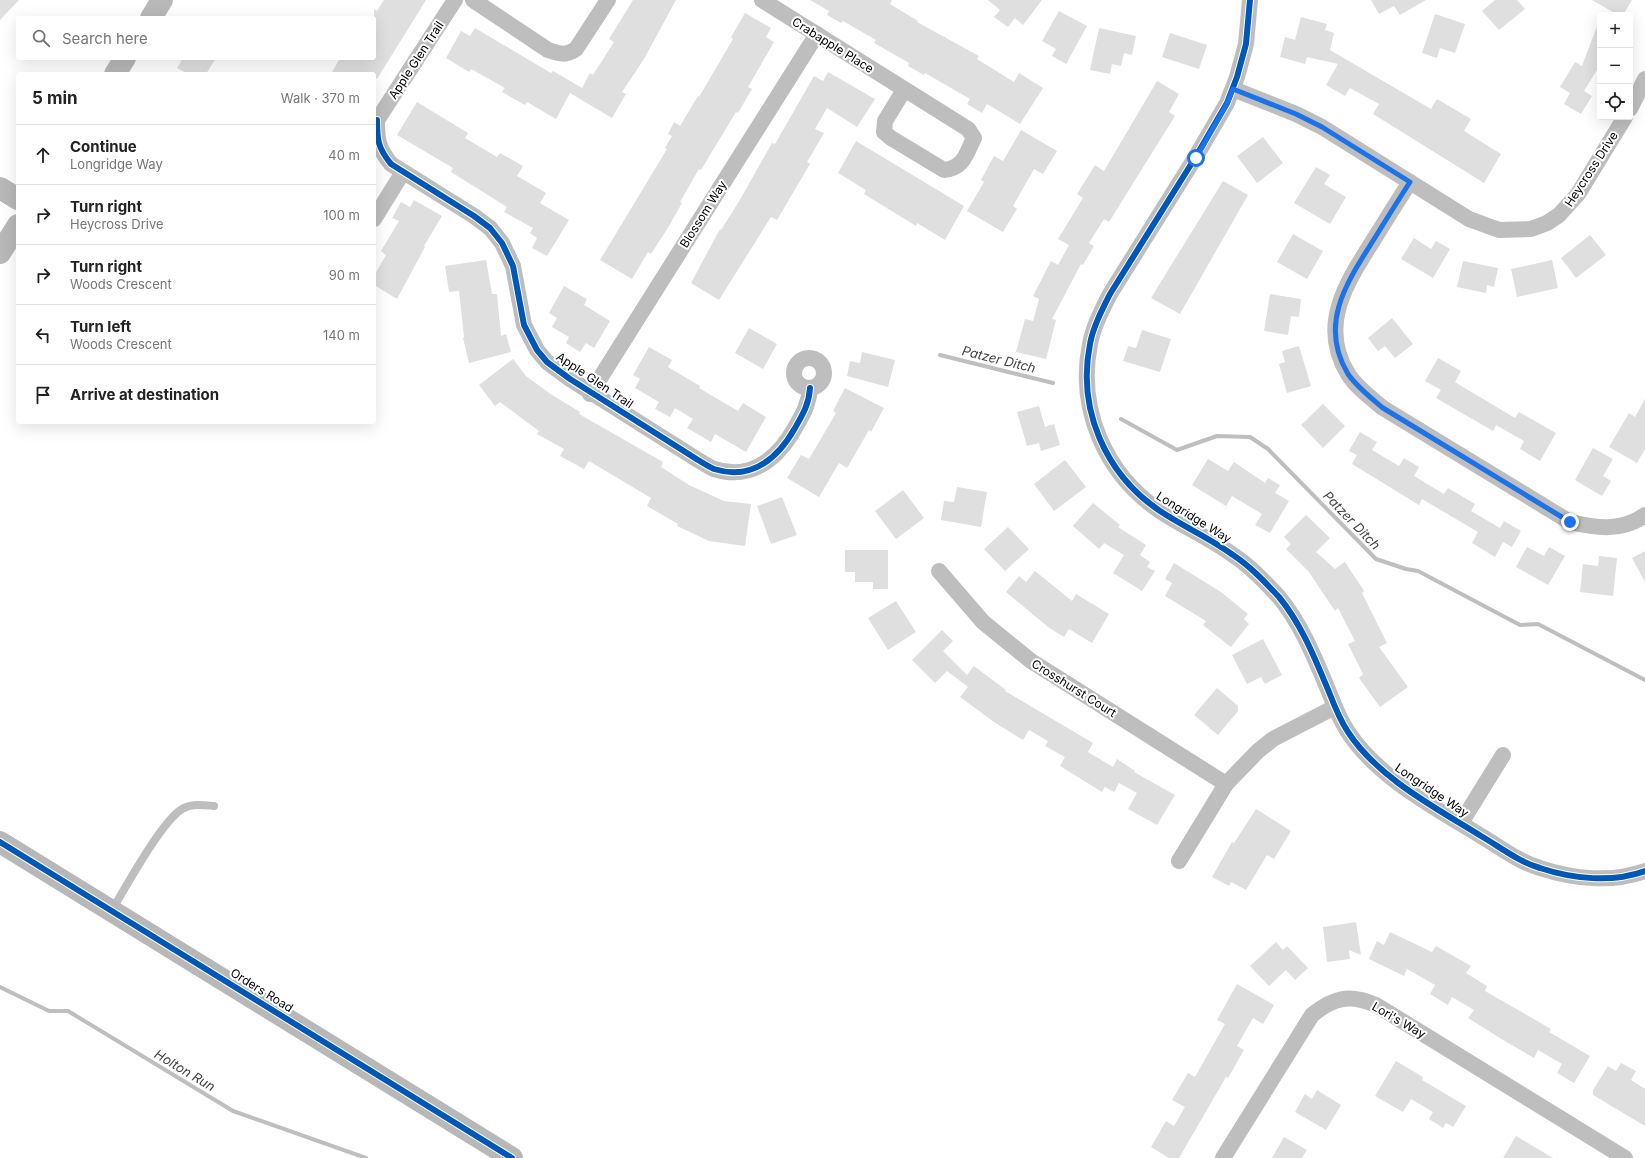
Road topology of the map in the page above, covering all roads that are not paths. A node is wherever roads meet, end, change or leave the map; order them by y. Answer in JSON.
{"nodes":[{"id":1,"x":162,"y":0,"type":"edge"},
{"id":2,"x":454,"y":0,"type":"edge"},
{"id":3,"x":473,"y":0,"type":"edge"},
{"id":4,"x":608,"y":0,"type":"edge"},
{"id":5,"x":762,"y":0,"type":"edge"},
{"id":6,"x":1250,"y":0,"type":"edge"},
{"id":7,"x":151,"y":16,"type":"edge"},
{"id":8,"x":817,"y":34,"type":"junction"},
{"id":9,"x":124,"y":60,"type":"edge"},
{"id":10,"x":116,"y":72,"type":"edge"},
{"id":11,"x":1645,"y":79,"type":"edge"},
{"id":12,"x":1233,"y":89,"type":"junction"},
{"id":13,"x":904,"y":90,"type":"junction"},
{"id":14,"x":1637,"y":106,"type":"edge"},
{"id":15,"x":1623,"y":120,"type":"edge"},
{"id":16,"x":376,"y":123,"type":"edge"},
{"id":17,"x":403,"y":172,"type":"junction"},
{"id":18,"x":1410,"y":182,"type":"junction"},
{"id":19,"x":0,"y":188,"type":"edge"},
{"id":20,"x":16,"y":198,"type":"edge"},
{"id":21,"x":376,"y":216,"type":"edge"},
{"id":22,"x":16,"y":228,"type":"edge"},
{"id":23,"x":0,"y":253,"type":"edge"},
{"id":24,"x":810,"y":388,"type":"dead end"},
{"id":25,"x":590,"y":393,"type":"junction"},
{"id":26,"x":1645,"y":515,"type":"edge"},
{"id":27,"x":939,"y":571,"type":"dead end"},
{"id":28,"x":1335,"y":707,"type":"junction"},
{"id":29,"x":1502,"y":755,"type":"dead end"},
{"id":30,"x":1226,"y":784,"type":"junction"},
{"id":31,"x":214,"y":806,"type":"dead end"},
{"id":32,"x":1461,"y":823,"type":"junction"},
{"id":33,"x":0,"y":842,"type":"edge"},
{"id":34,"x":1179,"y":861,"type":"dead end"},
{"id":35,"x":1645,"y":871,"type":"edge"},
{"id":36,"x":112,"y":910,"type":"junction"},
{"id":37,"x":512,"y":1158,"type":"edge"},
{"id":38,"x":1223,"y":1158,"type":"edge"},
{"id":39,"x":1624,"y":1158,"type":"edge"}],
"edges":[{"from":1,"to":7,"type":"street"},
{"from":2,"to":16,"type":"street","name":"Apple Glen Trail"},
{"from":3,"to":4,"type":"street"},
{"from":5,"to":8,"type":"street","name":"Crabapple Place"},
{"from":6,"to":12,"type":"street","name":"Longridge Way"},
{"from":8,"to":13,"type":"street","name":"Crabapple Place"},
{"from":8,"to":25,"type":"street","name":"Blossom Way"},
{"from":9,"to":10,"type":"street"},
{"from":11,"to":14,"type":"street"},
{"from":12,"to":18,"type":"street","name":"Heycross Drive"},
{"from":12,"to":28,"type":"street","name":"Longridge Way"},
{"from":13,"to":13,"type":"street","name":"Crabapple Place"},
{"from":15,"to":18,"type":"street","name":"Heycross Drive"},
{"from":16,"to":17,"type":"street","name":"Apple Glen Trail"},
{"from":17,"to":21,"type":"street"},
{"from":17,"to":25,"type":"street","name":"Apple Glen Trail"},
{"from":18,"to":26,"type":"street"},
{"from":19,"to":20,"type":"street"},
{"from":22,"to":23,"type":"street"},
{"from":24,"to":25,"type":"street","name":"Apple Glen Trail"},
{"from":27,"to":30,"type":"street","name":"Crosshurst Court"},
{"from":28,"to":30,"type":"street"},
{"from":28,"to":32,"type":"street","name":"Longridge Way"},
{"from":29,"to":32,"type":"street"},
{"from":30,"to":34,"type":"street"},
{"from":31,"to":36,"type":"lane"},
{"from":32,"to":35,"type":"street","name":"Longridge Way"},
{"from":33,"to":36,"type":"street","name":"Orders Road"},
{"from":36,"to":37,"type":"street","name":"Orders Road"},
{"from":38,"to":39,"type":"street","name":"Lori's Way"}]}
